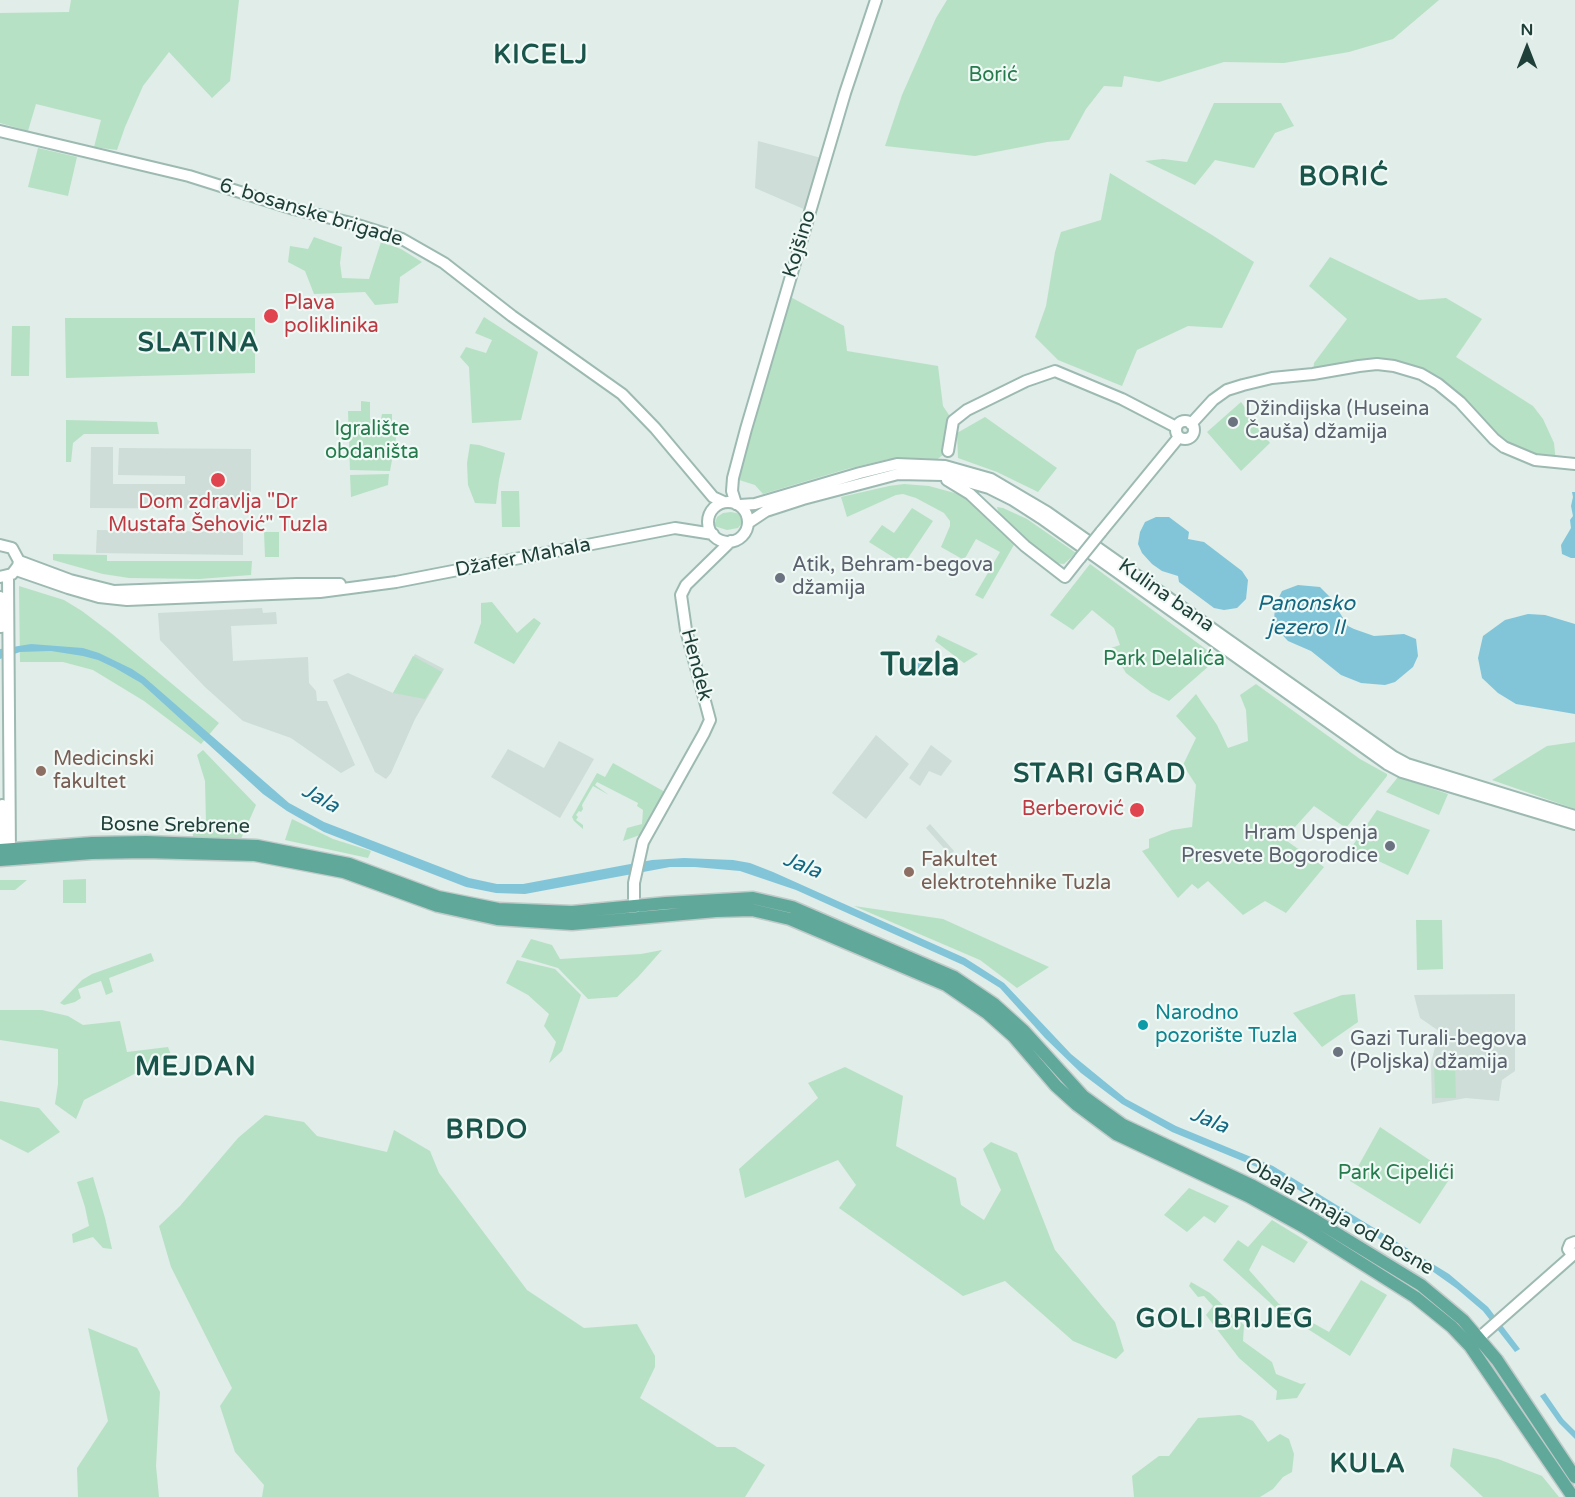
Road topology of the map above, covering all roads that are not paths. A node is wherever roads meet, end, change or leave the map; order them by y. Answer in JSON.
{"nodes":[{"id":1,"x":876,"y":0,"type":"edge"},
{"id":2,"x":0,"y":131,"type":"edge"},
{"id":3,"x":1178,"y":432,"type":"junction"},
{"id":4,"x":948,"y":451,"type":"junction"},
{"id":5,"x":1575,"y":464,"type":"edge"},
{"id":6,"x":928,"y":465,"type":"junction"},
{"id":7,"x":962,"y":470,"type":"junction"},
{"id":8,"x":938,"y":475,"type":"junction"},
{"id":9,"x":732,"y":491,"type":"junction"},
{"id":10,"x":720,"y":500,"type":"junction"},
{"id":11,"x":1013,"y":500,"type":"junction"},
{"id":12,"x":738,"y":505,"type":"junction"},
{"id":13,"x":712,"y":511,"type":"junction"},
{"id":14,"x":991,"y":514,"type":"junction"},
{"id":15,"x":748,"y":523,"type":"junction"},
{"id":16,"x":684,"y":528,"type":"junction"},
{"id":17,"x":715,"y":535,"type":"junction"},
{"id":18,"x":731,"y":541,"type":"junction"},
{"id":19,"x":0,"y":545,"type":"edge"},
{"id":20,"x":720,"y":551,"type":"junction"},
{"id":21,"x":11,"y":571,"type":"edge"},
{"id":22,"x":0,"y":597,"type":"edge"},
{"id":23,"x":5,"y":648,"type":"junction"},
{"id":24,"x":1575,"y":816,"type":"edge"},
{"id":25,"x":1575,"y":824,"type":"edge"},
{"id":26,"x":4,"y":854,"type":"edge"},
{"id":27,"x":346,"y":868,"type":"joint"},
{"id":28,"x":634,"y":907,"type":"junction"},
{"id":29,"x":1570,"y":1251,"type":"edge"},
{"id":30,"x":1472,"y":1339,"type":"junction"},
{"id":31,"x":1575,"y":1477,"type":"edge"},
{"id":32,"x":1573,"y":1497,"type":"edge"}],
"edges":[{"from":1,"to":9,"type":"main road","name":"Kojšino"},
{"from":2,"to":10,"type":"main road","name":"6. bosanske brigade"},
{"from":3,"to":4,"type":"main road"},
{"from":3,"to":5,"type":"main road"},
{"from":3,"to":14,"type":"main road","bridge":true},
{"from":4,"to":6,"type":"main road"},
{"from":4,"to":7,"type":"main road"},
{"from":6,"to":7,"type":"main road","name":"Kulina bana"},
{"from":6,"to":12,"type":"main road","name":"Kulina bana"},
{"from":7,"to":24,"type":"main road","name":"Kulina bana"},
{"from":8,"to":11,"type":"main road","name":"Kulina bana"},
{"from":8,"to":14,"type":"main road"},
{"from":8,"to":15,"type":"main road","name":"Kulina bana"},
{"from":9,"to":10,"type":"main road"},
{"from":9,"to":12,"type":"main road"},
{"from":10,"to":12,"type":"main road"},
{"from":10,"to":13,"type":"main road"},
{"from":11,"to":14,"type":"main road"},
{"from":11,"to":25,"type":"main road","name":"Kulina bana"},
{"from":12,"to":15,"type":"main road"},
{"from":13,"to":16,"type":"main road","name":"Džafer Mahala"},
{"from":13,"to":17,"type":"main road"},
{"from":15,"to":18,"type":"main road"},
{"from":16,"to":17,"type":"main road","name":"Džafer Mahala"},
{"from":16,"to":21,"type":"main road","name":"Džafer Mahala"},
{"from":17,"to":18,"type":"main road"},
{"from":17,"to":20,"type":"main road"},
{"from":18,"to":20,"type":"main road"},
{"from":19,"to":21,"type":"main road"},
{"from":20,"to":28,"type":"main road","name":"Hendek"},
{"from":21,"to":23,"type":"main road"},
{"from":22,"to":23,"type":"main road"},
{"from":23,"to":26,"type":"main road"},
{"from":26,"to":27,"type":"main road","name":"Bosne Srebrene"},
{"from":27,"to":28,"type":"main road","name":"Obala Zmaja od Bosne"},
{"from":28,"to":30,"type":"main road","name":"Obala Zmaja od Bosne"},
{"from":29,"to":30,"type":"main road"},
{"from":30,"to":31,"type":"main road"},
{"from":30,"to":32,"type":"main road"}]}
